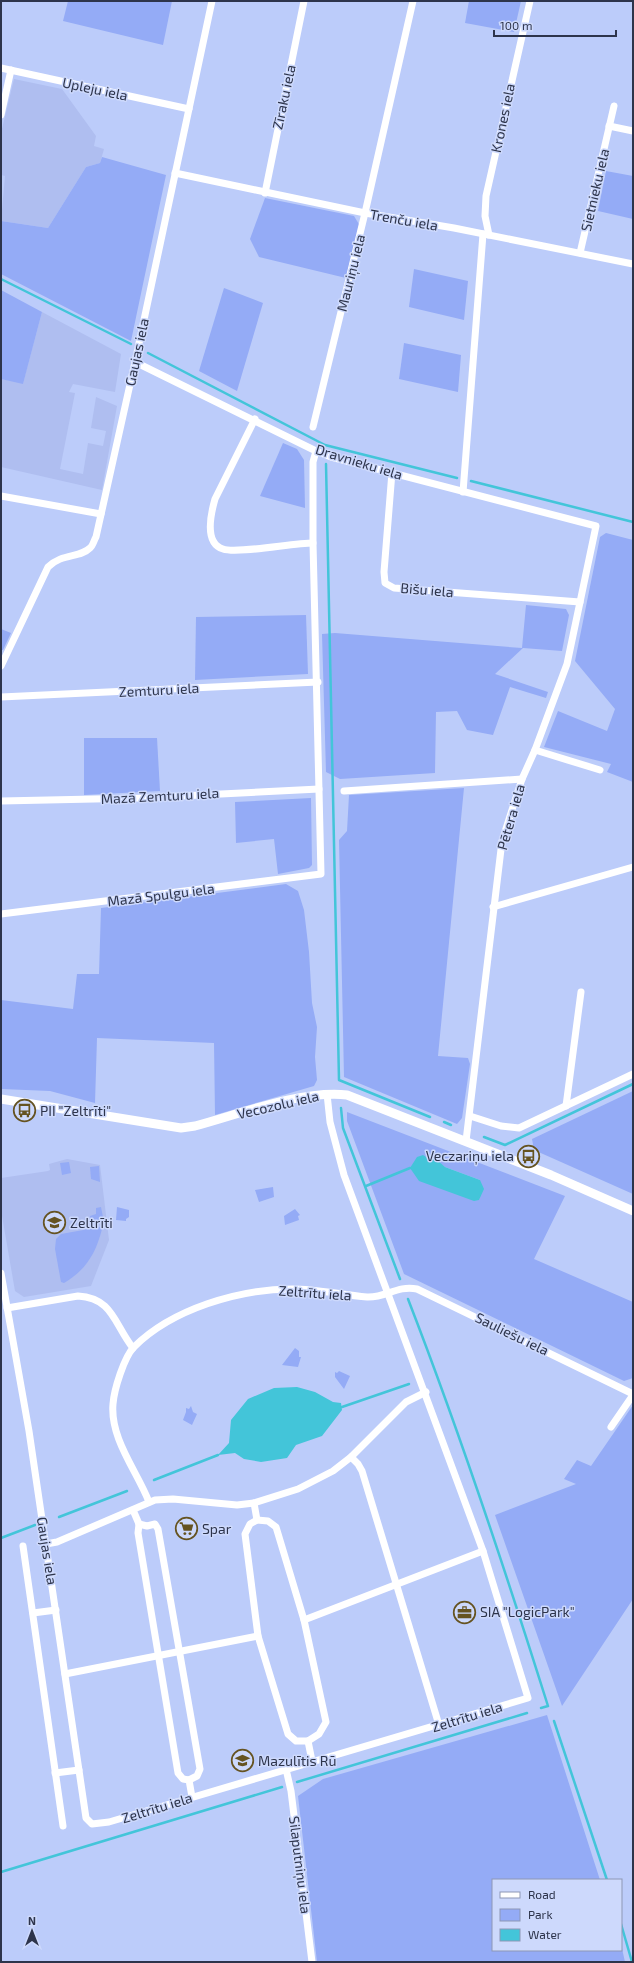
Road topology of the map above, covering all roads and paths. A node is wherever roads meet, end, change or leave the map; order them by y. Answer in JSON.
{"nodes":[{"id":1,"x":212,"y":1,"type":"edge"},
{"id":2,"x":304,"y":1,"type":"edge"},
{"id":3,"x":413,"y":1,"type":"edge"},
{"id":4,"x":530,"y":1,"type":"edge"},
{"id":5,"x":1,"y":68,"type":"edge"},
{"id":6,"x":11,"y":70,"type":"junction"},
{"id":7,"x":614,"y":106,"type":"dead end"},
{"id":8,"x":189,"y":109,"type":"junction"},
{"id":9,"x":1,"y":115,"type":"edge"},
{"id":10,"x":609,"y":126,"type":"junction"},
{"id":11,"x":633,"y":131,"type":"edge"},
{"id":12,"x":175,"y":173,"type":"junction"},
{"id":13,"x":265,"y":193,"type":"junction"},
{"id":14,"x":365,"y":213,"type":"junction"},
{"id":15,"x":486,"y":234,"type":"junction"},
{"id":16,"x":580,"y":253,"type":"junction"},
{"id":17,"x":633,"y":264,"type":"edge"},
{"id":18,"x":135,"y":362,"type":"junction"},
{"id":19,"x":255,"y":419,"type":"junction"},
{"id":20,"x":313,"y":426,"type":"dead end"},
{"id":21,"x":316,"y":451,"type":"junction"},
{"id":22,"x":392,"y":472,"type":"junction"},
{"id":23,"x":463,"y":492,"type":"junction"},
{"id":24,"x":1,"y":496,"type":"edge"},
{"id":25,"x":101,"y":514,"type":"junction"},
{"id":26,"x":596,"y":526,"type":"joint"},
{"id":27,"x":313,"y":543,"type":"junction"},
{"id":28,"x":580,"y":602,"type":"junction"},
{"id":29,"x":1,"y":666,"type":"edge"},
{"id":30,"x":318,"y":682,"type":"junction"},
{"id":31,"x":1,"y":698,"type":"edge"},
{"id":32,"x":535,"y":750,"type":"junction"},
{"id":33,"x":600,"y":770,"type":"dead end"},
{"id":34,"x":522,"y":779,"type":"junction"},
{"id":35,"x":319,"y":789,"type":"junction"},
{"id":36,"x":344,"y":791,"type":"dead end"},
{"id":37,"x":1,"y":801,"type":"edge"},
{"id":38,"x":633,"y":867,"type":"edge"},
{"id":39,"x":493,"y":907,"type":"junction"},
{"id":40,"x":1,"y":914,"type":"edge"},
{"id":41,"x":581,"y":992,"type":"dead end"},
{"id":42,"x":633,"y":1074,"type":"edge"},
{"id":43,"x":327,"y":1094,"type":"junction"},
{"id":44,"x":1,"y":1099,"type":"edge"},
{"id":45,"x":566,"y":1106,"type":"junction"},
{"id":46,"x":470,"y":1116,"type":"junction"},
{"id":47,"x":466,"y":1141,"type":"junction"},
{"id":48,"x":633,"y":1211,"type":"edge"},
{"id":49,"x":1,"y":1273,"type":"edge"},
{"id":50,"x":388,"y":1293,"type":"junction"},
{"id":51,"x":5,"y":1310,"type":"edge"},
{"id":52,"x":133,"y":1348,"type":"junction"},
{"id":53,"x":426,"y":1392,"type":"junction"},
{"id":54,"x":633,"y":1394,"type":"edge"},
{"id":55,"x":611,"y":1428,"type":"dead end"},
{"id":56,"x":351,"y":1457,"type":"junction"},
{"id":57,"x":149,"y":1502,"type":"junction"},
{"id":58,"x":254,"y":1503,"type":"junction"},
{"id":59,"x":132,"y":1510,"type":"junction"},
{"id":60,"x":257,"y":1520,"type":"junction"},
{"id":61,"x":138,"y":1524,"type":"junction"},
{"id":62,"x":46,"y":1544,"type":"junction"},
{"id":63,"x":23,"y":1546,"type":"dead end"},
{"id":64,"x":483,"y":1550,"type":"junction"},
{"id":65,"x":396,"y":1585,"type":"junction"},
{"id":66,"x":56,"y":1610,"type":"junction"},
{"id":67,"x":33,"y":1614,"type":"junction"},
{"id":68,"x":304,"y":1620,"type":"junction"},
{"id":69,"x":258,"y":1636,"type":"junction"},
{"id":70,"x":179,"y":1652,"type":"junction"},
{"id":71,"x":157,"y":1656,"type":"junction"},
{"id":72,"x":65,"y":1674,"type":"junction"},
{"id":73,"x":439,"y":1725,"type":"junction"},
{"id":74,"x":308,"y":1741,"type":"junction"},
{"id":75,"x":312,"y":1761,"type":"junction"},
{"id":76,"x":286,"y":1769,"type":"junction"},
{"id":77,"x":79,"y":1770,"type":"junction"},
{"id":78,"x":55,"y":1774,"type":"junction"},
{"id":79,"x":189,"y":1780,"type":"junction"},
{"id":80,"x":192,"y":1797,"type":"junction"},
{"id":81,"x":96,"y":1825,"type":"joint"},
{"id":82,"x":63,"y":1826,"type":"dead end"},
{"id":83,"x":312,"y":1962,"type":"edge"}],
"edges":[{"from":1,"to":8,"type":"street","name":"Gaujas iela"},
{"from":2,"to":13,"type":"street","name":"Zīraku iela"},
{"from":3,"to":14,"type":"street","name":"Mauriņu iela"},
{"from":4,"to":15,"type":"street","name":"Krones iela"},
{"from":5,"to":6,"type":"street","name":"Upleju iela"},
{"from":6,"to":8,"type":"street","name":"Upleju iela"},
{"from":6,"to":9,"type":"street"},
{"from":7,"to":10,"type":"street","name":"Sietnieku iela"},
{"from":8,"to":12,"type":"street","name":"Gaujas iela"},
{"from":10,"to":11,"type":"street"},
{"from":10,"to":16,"type":"street","name":"Sietnieku iela"},
{"from":12,"to":13,"type":"street","name":"Trenču iela"},
{"from":12,"to":18,"type":"street","name":"Gaujas iela"},
{"from":13,"to":14,"type":"street","name":"Trenču iela"},
{"from":14,"to":15,"type":"street","name":"Trenču iela"},
{"from":14,"to":20,"type":"street","name":"Mauriņu iela"},
{"from":15,"to":16,"type":"street","name":"Trenču iela"},
{"from":15,"to":23,"type":"street","name":"Krones iela"},
{"from":16,"to":17,"type":"street","name":"Trenču iela"},
{"from":18,"to":19,"type":"street","name":"Dravnieku iela"},
{"from":18,"to":25,"type":"street","name":"Gaujas iela"},
{"from":19,"to":21,"type":"street","name":"Dravnieku iela"},
{"from":19,"to":27,"type":"street"},
{"from":21,"to":22,"type":"street","name":"Dravnieku iela"},
{"from":21,"to":27,"type":"street"},
{"from":22,"to":23,"type":"street","name":"Dravnieku iela"},
{"from":22,"to":28,"type":"street","name":"Bišu iela"},
{"from":23,"to":26,"type":"street","name":"Dravnieku iela"},
{"from":24,"to":25,"type":"street"},
{"from":25,"to":29,"type":"street","name":"Gaujas iela"},
{"from":26,"to":28,"type":"street","name":"Pētera iela"},
{"from":27,"to":30,"type":"street"},
{"from":28,"to":32,"type":"street","name":"Pētera iela"},
{"from":30,"to":31,"type":"street","name":"Zemturu iela"},
{"from":30,"to":35,"type":"street"},
{"from":32,"to":33,"type":"street"},
{"from":32,"to":34,"type":"street","name":"Pētera iela"},
{"from":34,"to":36,"type":"street"},
{"from":34,"to":39,"type":"street","name":"Pētera iela"},
{"from":35,"to":37,"type":"street","name":"Mazā Zemturu iela"},
{"from":35,"to":40,"type":"street","name":"Mazā Spulgu iela"},
{"from":38,"to":39,"type":"street"},
{"from":39,"to":46,"type":"street","name":"Pētera iela"},
{"from":41,"to":45,"type":"street"},
{"from":42,"to":45,"type":"street"},
{"from":43,"to":44,"type":"street","name":"Vecozolu iela"},
{"from":43,"to":47,"type":"street","name":"Vecozolu iela"},
{"from":43,"to":50,"type":"street","name":"Zeltrītu iela"},
{"from":45,"to":46,"type":"street"},
{"from":46,"to":47,"type":"street","name":"Pētera iela"},
{"from":47,"to":48,"type":"street","name":"Vecozolu iela"},
{"from":49,"to":51,"type":"street","name":"Gaujas iela"},
{"from":50,"to":52,"type":"street","name":"Zeltrītu iela"},
{"from":50,"to":53,"type":"street","name":"Zeltrītu iela"},
{"from":50,"to":54,"type":"street","name":"Sauliešu iela"},
{"from":51,"to":52,"type":"street"},
{"from":51,"to":62,"type":"street","name":"Gaujas iela"},
{"from":52,"to":57,"type":"street","name":"Zeltrītu iela"},
{"from":53,"to":56,"type":"street"},
{"from":53,"to":64,"type":"street","name":"Zeltrītu iela"},
{"from":54,"to":55,"type":"street"},
{"from":56,"to":58,"type":"street"},
{"from":56,"to":65,"type":"street"},
{"from":57,"to":58,"type":"street"},
{"from":57,"to":59,"type":"street"},
{"from":58,"to":60,"type":"street"},
{"from":59,"to":61,"type":"street"},
{"from":59,"to":62,"type":"street"},
{"from":60,"to":68,"type":"street"},
{"from":60,"to":69,"type":"street"},
{"from":61,"to":70,"type":"street"},
{"from":61,"to":71,"type":"street"},
{"from":62,"to":66,"type":"street","name":"Gaujas iela"},
{"from":63,"to":67,"type":"street"},
{"from":64,"to":65,"type":"street"},
{"from":64,"to":73,"type":"street","name":"Zeltrītu iela"},
{"from":65,"to":68,"type":"street"},
{"from":65,"to":73,"type":"street"},
{"from":66,"to":67,"type":"street"},
{"from":66,"to":72,"type":"street","name":"Gaujas iela"},
{"from":67,"to":78,"type":"street"},
{"from":68,"to":74,"type":"street"},
{"from":69,"to":70,"type":"street"},
{"from":69,"to":74,"type":"street"},
{"from":70,"to":71,"type":"street"},
{"from":70,"to":79,"type":"street"},
{"from":71,"to":72,"type":"street"},
{"from":71,"to":79,"type":"street"},
{"from":72,"to":77,"type":"street","name":"Gaujas iela"},
{"from":73,"to":75,"type":"street","name":"Zeltrītu iela"},
{"from":74,"to":75,"type":"street"},
{"from":75,"to":76,"type":"street","name":"Zeltrītu iela"},
{"from":76,"to":80,"type":"street","name":"Zeltrītu iela"},
{"from":76,"to":83,"type":"street","name":"Silaputniņu iela"},
{"from":77,"to":78,"type":"street"},
{"from":77,"to":81,"type":"street","name":"Gaujas iela"},
{"from":78,"to":82,"type":"street"},
{"from":79,"to":80,"type":"street"},
{"from":80,"to":81,"type":"street","name":"Zeltrītu iela"}]}
